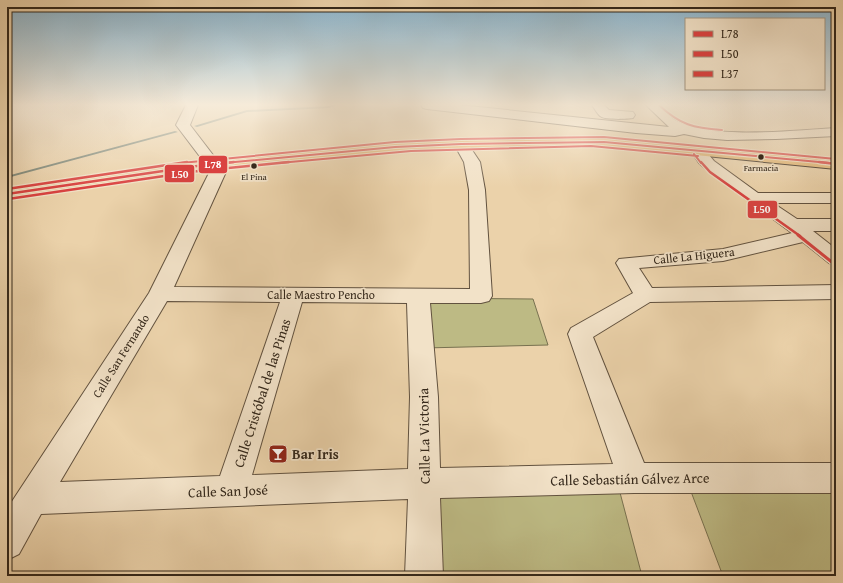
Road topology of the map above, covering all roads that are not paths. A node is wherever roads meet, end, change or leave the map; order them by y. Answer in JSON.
{"nodes":[{"id":1,"x":188,"y":132,"type":"edge"},
{"id":2,"x":697,"y":132,"type":"edge"},
{"id":3,"x":831,"y":132,"type":"edge"},
{"id":4,"x":461,"y":144,"type":"junction"},
{"id":5,"x":698,"y":151,"type":"junction"},
{"id":6,"x":215,"y":164,"type":"junction"},
{"id":7,"x":836,"y":164,"type":"edge"},
{"id":8,"x":7,"y":194,"type":"edge"},
{"id":9,"x":754,"y":198,"type":"junction"},
{"id":10,"x":836,"y":198,"type":"edge"},
{"id":11,"x":836,"y":225,"type":"edge"},
{"id":12,"x":800,"y":230,"type":"junction"},
{"id":13,"x":836,"y":259,"type":"edge"},
{"id":14,"x":836,"y":292,"type":"edge"},
{"id":15,"x":160,"y":294,"type":"junction"},
{"id":16,"x":293,"y":295,"type":"junction"},
{"id":17,"x":418,"y":295,"type":"junction"},
{"id":18,"x":644,"y":295,"type":"junction"},
{"id":19,"x":634,"y":478,"type":"junction"},
{"id":20,"x":836,"y":478,"type":"edge"},
{"id":21,"x":425,"y":483,"type":"junction"},
{"id":22,"x":231,"y":491,"type":"junction"},
{"id":23,"x":32,"y":499,"type":"junction"},
{"id":24,"x":7,"y":542,"type":"edge"},
{"id":25,"x":424,"y":576,"type":"edge"}],
"edges":[{"from":1,"to":6,"type":"street"},
{"from":2,"to":3,"type":"street"},
{"from":4,"to":5,"type":"main road"},
{"from":4,"to":6,"type":"main road"},
{"from":4,"to":17,"type":"street","name":"Calle Maestro Pencho"},
{"from":5,"to":7,"type":"main road"},
{"from":5,"to":9,"type":"street"},
{"from":6,"to":8,"type":"main road"},
{"from":6,"to":15,"type":"street","name":"Calle San Fernando"},
{"from":9,"to":10,"type":"street"},
{"from":9,"to":12,"type":"street"},
{"from":11,"to":12,"type":"street","name":"Calle La Higuera"},
{"from":12,"to":13,"type":"street"},
{"from":12,"to":18,"type":"street","name":"Calle La Higuera"},
{"from":14,"to":18,"type":"street"},
{"from":15,"to":16,"type":"street","name":"Calle Maestro Pencho"},
{"from":15,"to":23,"type":"street","name":"Calle San Fernando"},
{"from":16,"to":17,"type":"street","name":"Calle Maestro Pencho"},
{"from":16,"to":22,"type":"street","name":"Calle Cristóbal de las Pinas"},
{"from":17,"to":21,"type":"street","name":"Calle La Victoria"},
{"from":18,"to":19,"type":"street"},
{"from":19,"to":20,"type":"street","name":"Calle Sebastián Gálvez Arce"},
{"from":19,"to":21,"type":"street","name":"Calle Sebastián Gálvez Arce"},
{"from":21,"to":22,"type":"street","name":"Calle San José"},
{"from":21,"to":25,"type":"street","name":"Calle La Victoria"},
{"from":22,"to":23,"type":"street","name":"Calle San José"},
{"from":23,"to":24,"type":"street","name":"Calle San Fernando"}]}
